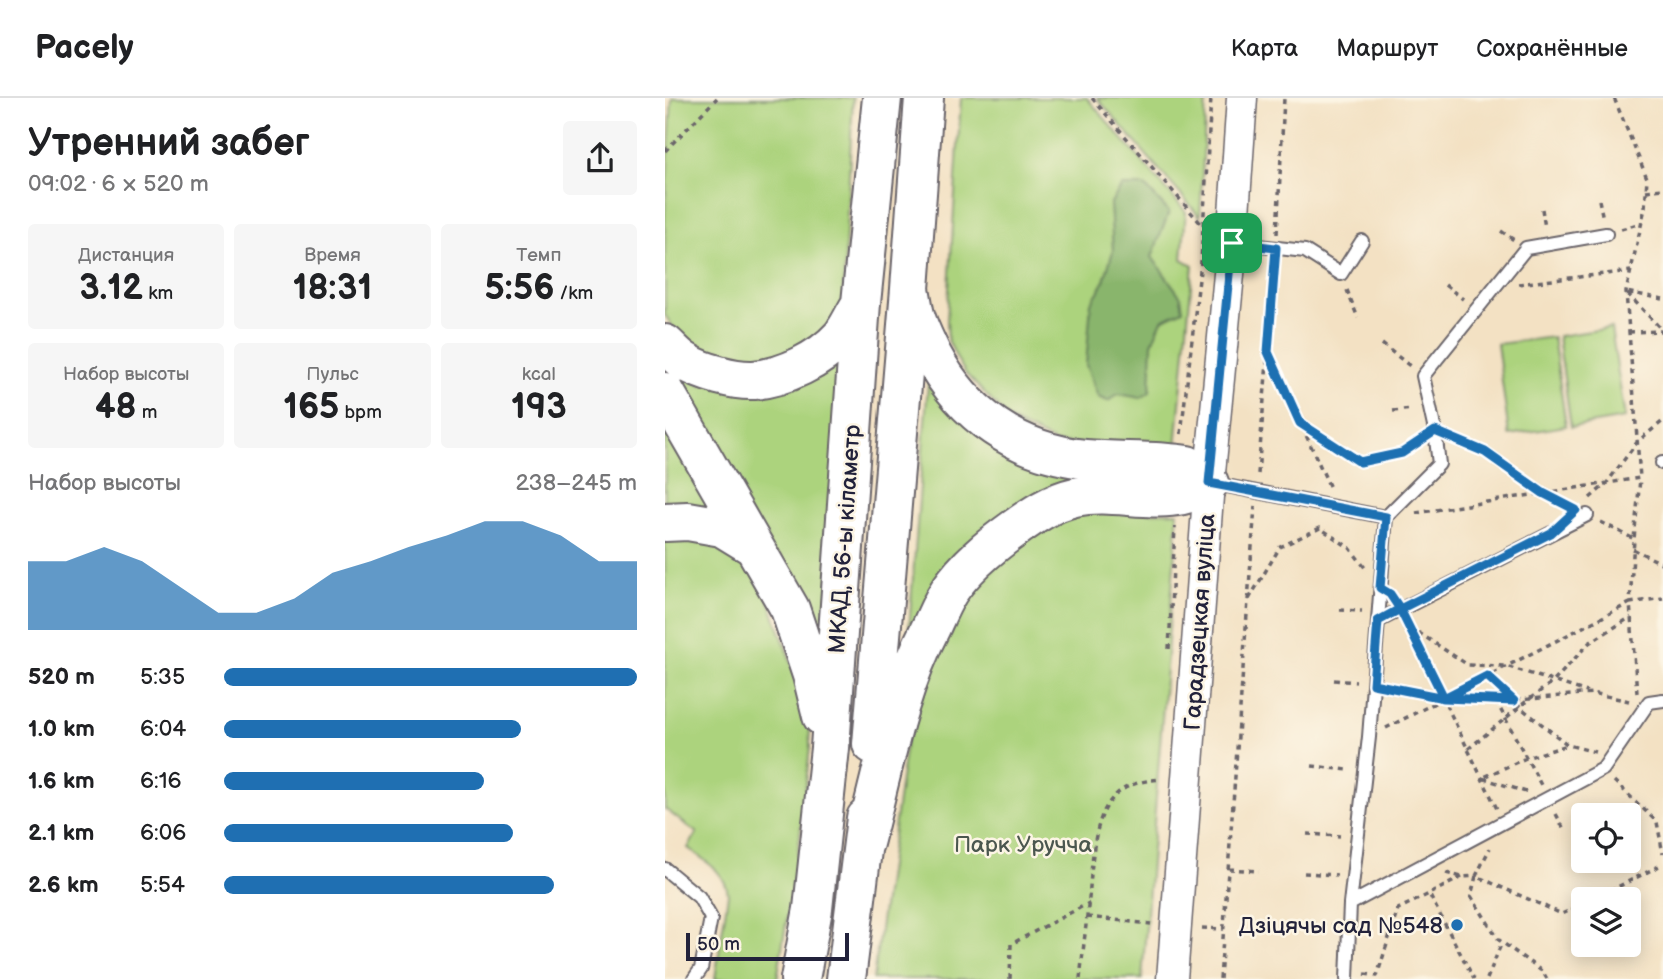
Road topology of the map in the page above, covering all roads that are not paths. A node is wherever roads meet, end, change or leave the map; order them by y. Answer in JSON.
{"nodes":[{"id":1,"x":882,"y":98,"type":"edge"},
{"id":2,"x":923,"y":98,"type":"edge"},
{"id":3,"x":1242,"y":98,"type":"edge"},
{"id":4,"x":1606,"y":234,"type":"dead end"},
{"id":5,"x":1362,"y":241,"type":"dead end"},
{"id":6,"x":1232,"y":243,"type":"junction"},
{"id":7,"x":910,"y":289,"type":"junction"},
{"id":8,"x":861,"y":303,"type":"junction"},
{"id":9,"x":665,"y":344,"type":"edge"},
{"id":10,"x":665,"y":392,"type":"edge"},
{"id":11,"x":1209,"y":483,"type":"junction"},
{"id":12,"x":1581,"y":513,"type":"road end"},
{"id":13,"x":1386,"y":517,"type":"junction"},
{"id":14,"x":665,"y":522,"type":"edge"},
{"id":15,"x":754,"y":547,"type":"junction"},
{"id":16,"x":1378,"y":616,"type":"junction"},
{"id":17,"x":1663,"y":700,"type":"edge"},
{"id":18,"x":830,"y":748,"type":"junction"},
{"id":19,"x":864,"y":843,"type":"junction"},
{"id":20,"x":665,"y":869,"type":"edge"},
{"id":21,"x":1350,"y":904,"type":"junction"},
{"id":22,"x":1347,"y":975,"type":"edge"},
{"id":23,"x":694,"y":979,"type":"edge"},
{"id":24,"x":800,"y":979,"type":"edge"},
{"id":25,"x":846,"y":979,"type":"edge"},
{"id":26,"x":1172,"y":979,"type":"edge"}],
"edges":[{"from":1,"to":8,"type":"highway","name":"МКАД, 56-ы кіламетр"},
{"from":2,"to":7,"type":"highway","name":"МКАД, 56-ы кіламетр"},
{"from":3,"to":6,"type":"street","name":"Гарадзецкая вуліца"},
{"from":4,"to":13,"type":"lane"},
{"from":5,"to":6,"type":"lane"},
{"from":6,"to":11,"type":"street","name":"Гарадзецкая вуліца"},
{"from":7,"to":11,"type":"highway"},
{"from":7,"to":19,"type":"highway","name":"МКАД, 56-ы кіламетр"},
{"from":8,"to":9,"type":"highway"},
{"from":8,"to":18,"type":"highway","name":"МКАД, 56-ы кіламетр"},
{"from":10,"to":15,"type":"highway"},
{"from":11,"to":13,"type":"lane"},
{"from":11,"to":19,"type":"highway"},
{"from":11,"to":26,"type":"street","name":"Гарадзецкая вуліца"},
{"from":12,"to":16,"type":"lane"},
{"from":13,"to":16,"type":"lane"},
{"from":14,"to":15,"type":"highway"},
{"from":15,"to":18,"type":"highway"},
{"from":16,"to":21,"type":"lane"},
{"from":17,"to":21,"type":"lane"},
{"from":18,"to":24,"type":"highway","name":"МКАД, 56-ы кіламетр"},
{"from":19,"to":25,"type":"highway","name":"МКАД, 56-ы кіламетр"},
{"from":20,"to":23,"type":"lane"},
{"from":21,"to":22,"type":"lane"}]}
